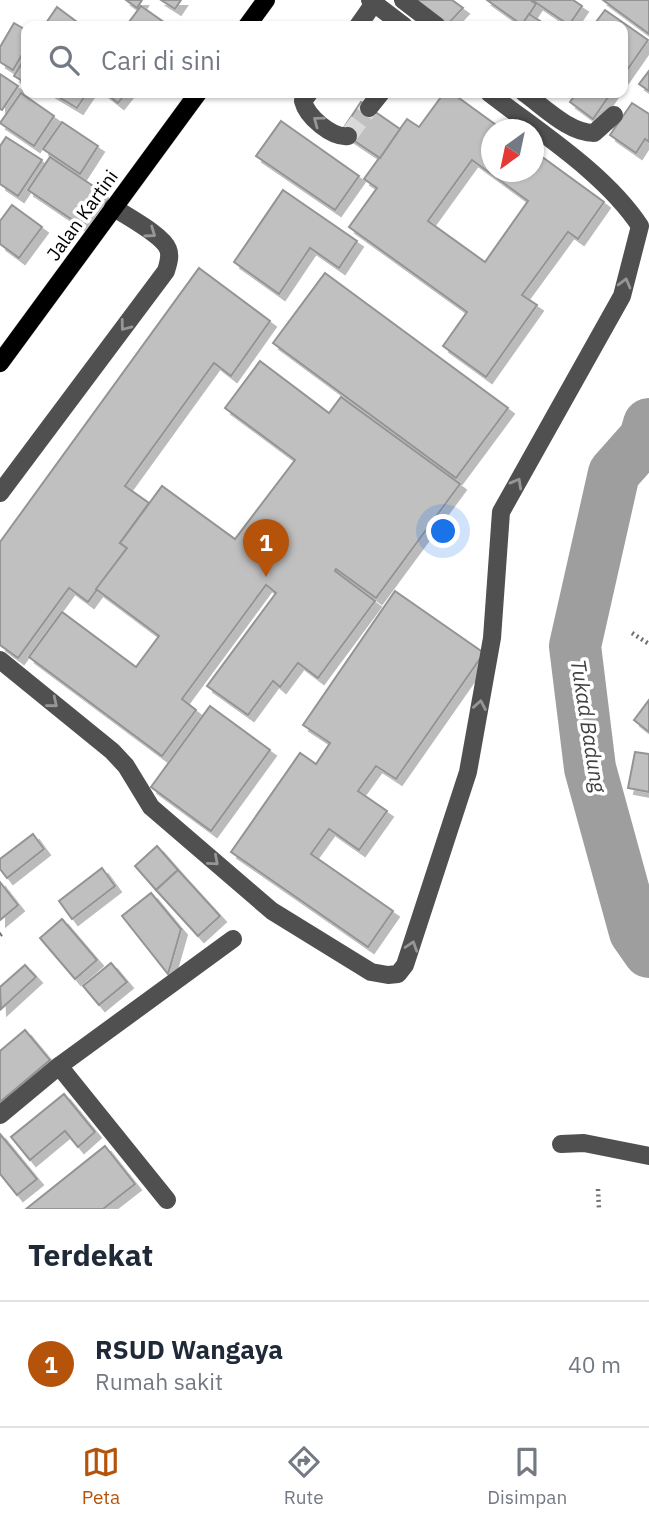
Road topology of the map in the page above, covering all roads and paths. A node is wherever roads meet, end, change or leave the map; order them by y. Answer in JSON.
{"nodes":[{"id":1,"x":266,"y":0,"type":"edge"},
{"id":2,"x":403,"y":0,"type":"edge"},
{"id":3,"x":372,"y":2,"type":"edge"},
{"id":4,"x":251,"y":21,"type":"edge"},
{"id":5,"x":361,"y":21,"type":"edge"},
{"id":6,"x":397,"y":21,"type":"edge"},
{"id":7,"x":430,"y":21,"type":"edge"},
{"id":8,"x":194,"y":98,"type":"edge"},
{"id":9,"x":305,"y":98,"type":"edge"},
{"id":10,"x":377,"y":98,"type":"edge"},
{"id":11,"x":495,"y":98,"type":"edge"},
{"id":12,"x":531,"y":98,"type":"edge"},
{"id":13,"x":369,"y":108,"type":"tunnel mouth"},
{"id":14,"x":614,"y":115,"type":"dead end"},
{"id":15,"x":348,"y":136,"type":"dead end"},
{"id":16,"x":113,"y":207,"type":"junction"},
{"id":17,"x":0,"y":363,"type":"edge"},
{"id":18,"x":0,"y":494,"type":"edge"},
{"id":19,"x":632,"y":633,"type":"dead end"},
{"id":20,"x":649,"y":644,"type":"edge"},
{"id":21,"x":0,"y":660,"type":"edge"},
{"id":22,"x":233,"y":939,"type":"dead end"},
{"id":23,"x":59,"y":1066,"type":"junction"},
{"id":24,"x":0,"y":1115,"type":"edge"},
{"id":25,"x":561,"y":1144,"type":"dead end"},
{"id":26,"x":649,"y":1156,"type":"edge"},
{"id":27,"x":598,"y":1189,"type":"dead end"},
{"id":28,"x":167,"y":1200,"type":"dead end"},
{"id":29,"x":599,"y":1209,"type":"edge"}],
"edges":[{"from":1,"to":4,"type":"main road"},
{"from":2,"to":7,"type":"street"},
{"from":3,"to":5,"type":"street"},
{"from":3,"to":6,"type":"street"},
{"from":8,"to":16,"type":"main road","name":"Jalan Kartini"},
{"from":15,"to":9,"type":"street","one_way":true},
{"from":10,"to":13,"type":"street"},
{"from":21,"to":11,"type":"street","one_way":true},
{"from":12,"to":14,"type":"street"},
{"from":16,"to":17,"type":"main road","name":"Jalan Kartini"},
{"from":16,"to":18,"type":"street","one_way":true},
{"from":19,"to":20,"type":"path"},
{"from":22,"to":23,"type":"street"},
{"from":23,"to":24,"type":"street"},
{"from":23,"to":28,"type":"street"},
{"from":25,"to":26,"type":"street"},
{"from":27,"to":29,"type":"path"}]}
